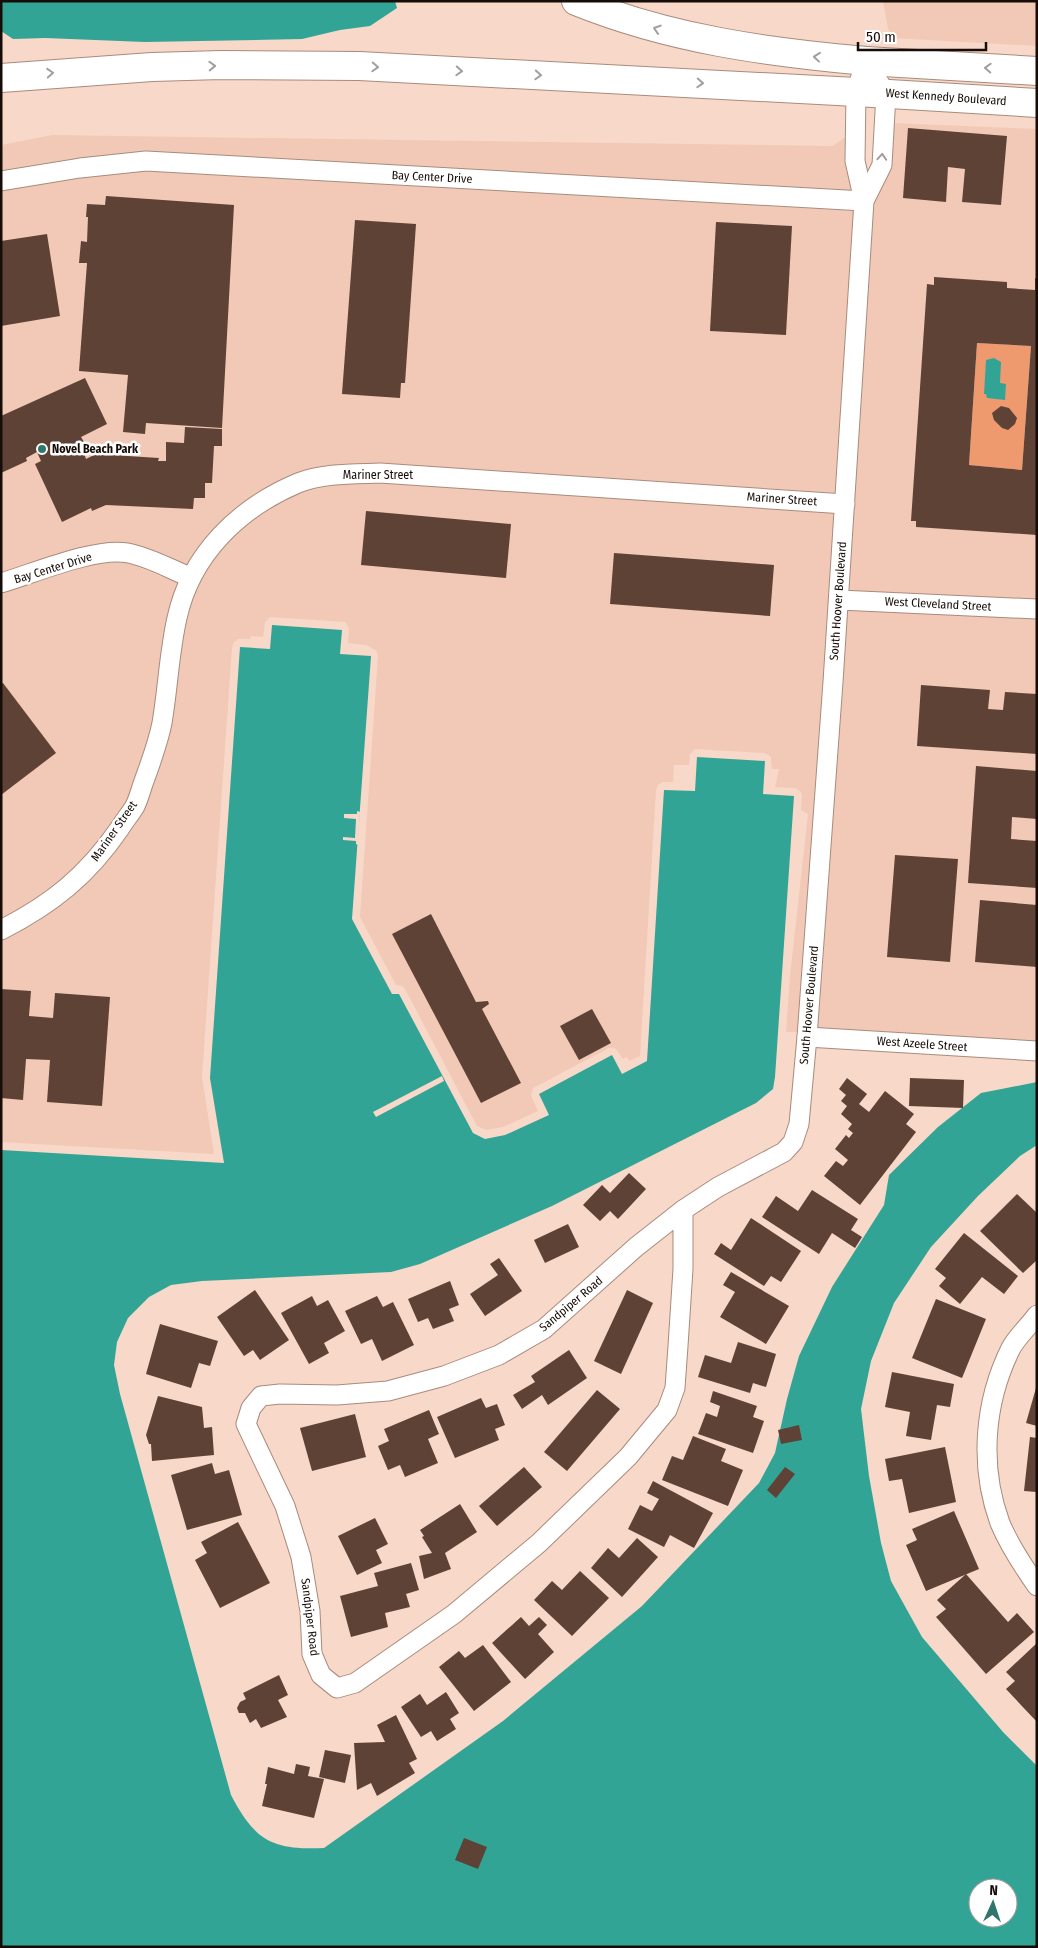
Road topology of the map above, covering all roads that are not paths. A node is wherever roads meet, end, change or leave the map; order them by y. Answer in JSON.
{"nodes":[{"id":1,"x":576,"y":1,"type":"edge"},
{"id":2,"x":866,"y":61,"type":"junction"},
{"id":3,"x":1037,"y":71,"type":"edge"},
{"id":4,"x":1,"y":78,"type":"edge"},
{"id":5,"x":856,"y":92,"type":"junction"},
{"id":6,"x":886,"y":94,"type":"junction"},
{"id":7,"x":1037,"y":103,"type":"edge"},
{"id":8,"x":1,"y":181,"type":"edge"},
{"id":9,"x":864,"y":202,"type":"junction"},
{"id":10,"x":845,"y":504,"type":"junction"},
{"id":11,"x":190,"y":577,"type":"junction"},
{"id":12,"x":1,"y":583,"type":"edge"},
{"id":13,"x":839,"y":600,"type":"junction"},
{"id":14,"x":1037,"y":609,"type":"edge"},
{"id":15,"x":1,"y":930,"type":"edge"},
{"id":16,"x":807,"y":1037,"type":"junction"},
{"id":17,"x":1037,"y":1051,"type":"edge"},
{"id":18,"x":793,"y":1142,"type":"joint"},
{"id":19,"x":683,"y":1210,"type":"junction"},
{"id":20,"x":1037,"y":1315,"type":"edge"},
{"id":21,"x":1037,"y":1586,"type":"edge"}],
"edges":[{"from":2,"to":1,"type":"main road","one_way":true},
{"from":3,"to":2,"type":"main road","one_way":true},
{"from":2,"to":5,"type":"street","name":"South Hoover Boulevard"},
{"from":2,"to":6,"type":"street"},
{"from":4,"to":5,"type":"main road","name":"West Kennedy Boulevard","one_way":true},
{"from":5,"to":6,"type":"main road","name":"West Kennedy Boulevard"},
{"from":5,"to":9,"type":"street","name":"South Hoover Boulevard"},
{"from":6,"to":7,"type":"main road","name":"West Kennedy Boulevard"},
{"from":9,"to":6,"type":"street","one_way":true},
{"from":8,"to":9,"type":"street","name":"Bay Center Drive"},
{"from":9,"to":10,"type":"street","name":"South Hoover Boulevard"},
{"from":10,"to":11,"type":"street","name":"Mariner Street"},
{"from":10,"to":13,"type":"street","name":"South Hoover Boulevard"},
{"from":11,"to":12,"type":"street","name":"Bay Center Drive"},
{"from":11,"to":15,"type":"street","name":"Mariner Street"},
{"from":13,"to":14,"type":"street","name":"West Cleveland Street"},
{"from":13,"to":16,"type":"street","name":"South Hoover Boulevard"},
{"from":16,"to":17,"type":"street","name":"West Azeele Street"},
{"from":16,"to":18,"type":"street","name":"South Hoover Boulevard"},
{"from":18,"to":19,"type":"street","name":"Sandpiper Road"},
{"from":19,"to":19,"type":"street","name":"Sandpiper Road"},
{"from":20,"to":21,"type":"street"}]}
